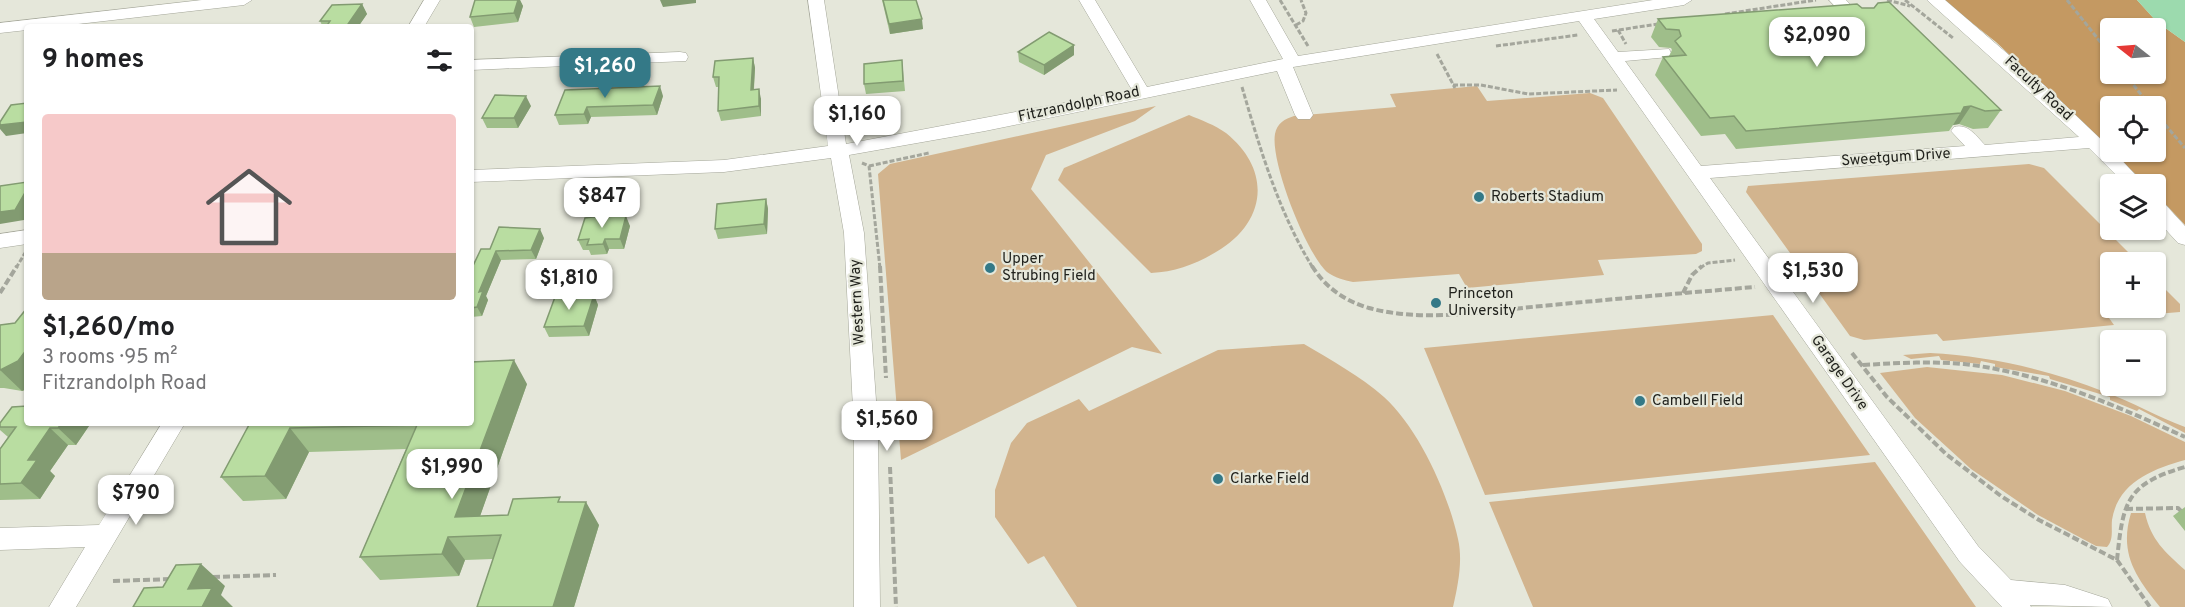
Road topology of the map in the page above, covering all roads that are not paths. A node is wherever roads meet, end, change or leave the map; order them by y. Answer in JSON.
{"nodes":[{"id":1,"x":244,"y":0,"type":"edge"},
{"id":2,"x":432,"y":0,"type":"edge"},
{"id":3,"x":816,"y":0,"type":"edge"},
{"id":4,"x":1088,"y":0,"type":"edge"},
{"id":5,"x":1258,"y":0,"type":"edge"},
{"id":6,"x":1684,"y":0,"type":"edge"},
{"id":7,"x":1837,"y":0,"type":"edge"},
{"id":8,"x":1935,"y":0,"type":"edge"},
{"id":9,"x":167,"y":5,"type":"edge"},
{"id":10,"x":1858,"y":21,"type":"edge"},
{"id":11,"x":1601,"y":23,"type":"junction"},
{"id":12,"x":29,"y":24,"type":"edge"},
{"id":13,"x":156,"y":24,"type":"edge"},
{"id":14,"x":418,"y":24,"type":"edge"},
{"id":15,"x":24,"y":25,"type":"edge"},
{"id":16,"x":0,"y":28,"type":"edge"},
{"id":17,"x":1663,"y":53,"type":"dead end"},
{"id":18,"x":1624,"y":56,"type":"junction"},
{"id":19,"x":680,"y":57,"type":"dead end"},
{"id":20,"x":1288,"y":63,"type":"junction"},
{"id":21,"x":474,"y":65,"type":"edge"},
{"id":22,"x":1142,"y":92,"type":"junction"},
{"id":23,"x":1304,"y":115,"type":"dead end"},
{"id":24,"x":1960,"y":130,"type":"edge"},
{"id":25,"x":2094,"y":142,"type":"junction"},
{"id":26,"x":839,"y":151,"type":"junction"},
{"id":27,"x":1982,"y":152,"type":"junction"},
{"id":28,"x":1696,"y":173,"type":"junction"},
{"id":29,"x":2125,"y":174,"type":"edge"},
{"id":30,"x":474,"y":176,"type":"edge"},
{"id":31,"x":2166,"y":218,"type":"edge"},
{"id":32,"x":24,"y":238,"type":"edge"},
{"id":33,"x":2185,"y":238,"type":"edge"},
{"id":34,"x":0,"y":242,"type":"edge"},
{"id":35,"x":172,"y":426,"type":"edge"},
{"id":36,"x":106,"y":535,"type":"junction"},
{"id":37,"x":0,"y":539,"type":"edge"},
{"id":38,"x":2012,"y":599,"type":"edge"},
{"id":39,"x":63,"y":607,"type":"edge"},
{"id":40,"x":867,"y":607,"type":"edge"},
{"id":41,"x":2099,"y":607,"type":"edge"}],
"edges":[{"from":1,"to":9,"type":"street"},
{"from":2,"to":14,"type":"street"},
{"from":3,"to":26,"type":"street","name":"Western Way"},
{"from":4,"to":22,"type":"street"},
{"from":5,"to":20,"type":"street"},
{"from":6,"to":11,"type":"street","name":"Fitzrandolph Road"},
{"from":7,"to":10,"type":"street"},
{"from":8,"to":25,"type":"street","name":"Faculty Road"},
{"from":9,"to":12,"type":"street"},
{"from":9,"to":13,"type":"street"},
{"from":11,"to":18,"type":"street","name":"Garage Drive"},
{"from":11,"to":20,"type":"street","name":"Fitzrandolph Road"},
{"from":15,"to":16,"type":"street"},
{"from":17,"to":18,"type":"street"},
{"from":18,"to":28,"type":"street","name":"Garage Drive"},
{"from":19,"to":21,"type":"street"},
{"from":20,"to":22,"type":"street","name":"Fitzrandolph Road"},
{"from":20,"to":23,"type":"street"},
{"from":22,"to":26,"type":"street","name":"Fitzrandolph Road"},
{"from":24,"to":27,"type":"street"},
{"from":25,"to":27,"type":"street","name":"Sweetgum Drive"},
{"from":25,"to":29,"type":"street","name":"Faculty Road"},
{"from":26,"to":30,"type":"street","name":"Fitzrandolph Road"},
{"from":26,"to":40,"type":"street","name":"Western Way"},
{"from":27,"to":28,"type":"street","name":"Sweetgum Drive"},
{"from":28,"to":38,"type":"street","name":"Garage Drive"},
{"from":31,"to":33,"type":"street"},
{"from":32,"to":34,"type":"street"},
{"from":35,"to":36,"type":"street"},
{"from":36,"to":37,"type":"street"},
{"from":36,"to":39,"type":"street"},
{"from":38,"to":41,"type":"street"}]}
